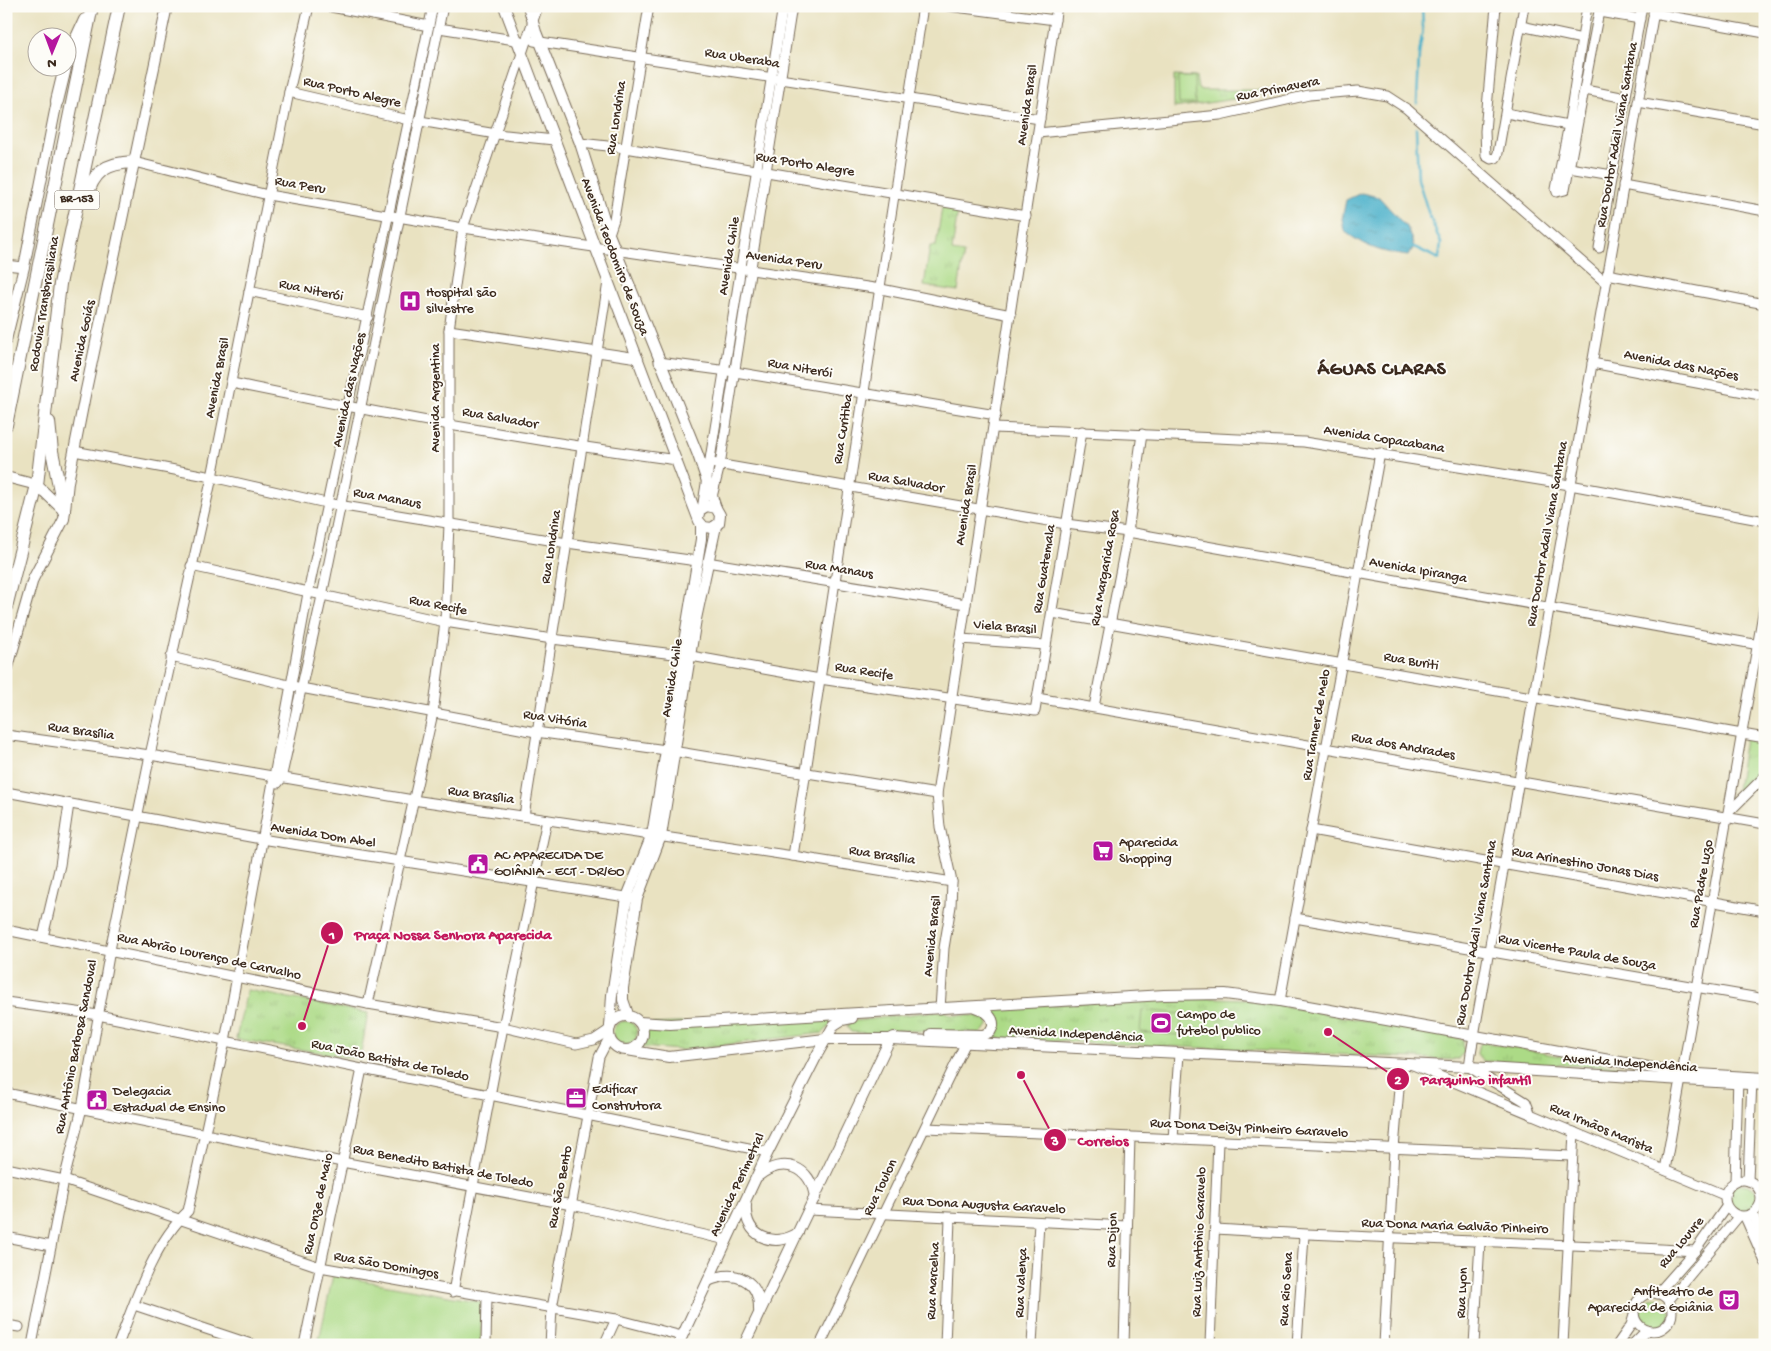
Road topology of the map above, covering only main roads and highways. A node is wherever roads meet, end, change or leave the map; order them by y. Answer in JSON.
{"nodes":[{"id":1,"x":92,"y":6,"type":"edge"},
{"id":2,"x":119,"y":6,"type":"edge"},
{"id":3,"x":167,"y":6,"type":"edge"},
{"id":4,"x":504,"y":6,"type":"edge"},
{"id":5,"x":528,"y":6,"type":"edge"},
{"id":6,"x":78,"y":36,"type":"edge"},
{"id":7,"x":63,"y":78,"type":"edge"},
{"id":8,"x":57,"y":102,"type":"joint"},
{"id":9,"x":134,"y":162,"type":"junction"},
{"id":10,"x":60,"y":284,"type":"junction"},
{"id":11,"x":6,"y":340,"type":"edge"},
{"id":12,"x":18,"y":363,"type":"junction"},
{"id":13,"x":47,"y":397,"type":"junction"},
{"id":14,"x":6,"y":398,"type":"edge"},
{"id":15,"x":6,"y":425,"type":"edge"},
{"id":16,"x":6,"y":478,"type":"edge"},
{"id":17,"x":37,"y":485,"type":"junction"},
{"id":18,"x":716,"y":508,"type":"junction"},
{"id":19,"x":64,"y":511,"type":"junction"},
{"id":20,"x":700,"y":517,"type":"junction"},
{"id":21,"x":716,"y":526,"type":"junction"},
{"id":22,"x":702,"y":562,"type":"junction"},
{"id":23,"x":6,"y":607,"type":"edge"},
{"id":24,"x":6,"y":674,"type":"edge"},
{"id":25,"x":656,"y":835,"type":"joint"},
{"id":26,"x":632,"y":898,"type":"junction"},
{"id":27,"x":970,"y":1007,"type":"junction"},
{"id":28,"x":907,"y":1010,"type":"junction"},
{"id":29,"x":629,"y":1017,"type":"junction"},
{"id":30,"x":852,"y":1018,"type":"junction"},
{"id":31,"x":639,"y":1022,"type":"junction"},
{"id":32,"x":610,"y":1032,"type":"junction"},
{"id":33,"x":848,"y":1038,"type":"junction"},
{"id":34,"x":825,"y":1039,"type":"junction"},
{"id":35,"x":890,"y":1039,"type":"junction"},
{"id":36,"x":627,"y":1050,"type":"junction"},
{"id":37,"x":1682,"y":1077,"type":"junction"},
{"id":38,"x":1765,"y":1078,"type":"edge"},
{"id":39,"x":1752,"y":1081,"type":"junction"},
{"id":40,"x":1765,"y":1085,"type":"edge"},
{"id":41,"x":758,"y":1176,"type":"junction"},
{"id":42,"x":815,"y":1198,"type":"junction"},
{"id":43,"x":746,"y":1201,"type":"junction"},
{"id":44,"x":798,"y":1233,"type":"junction"},
{"id":45,"x":708,"y":1281,"type":"junction"},
{"id":46,"x":759,"y":1312,"type":"junction"},
{"id":47,"x":680,"y":1341,"type":"edge"},
{"id":48,"x":744,"y":1345,"type":"edge"}],
"edges":[{"from":1,"to":6,"type":"highway"},
{"from":1,"to":12,"type":"highway","name":"Rodovia Transbrasiliana","number":"BR-153"},
{"from":2,"to":10,"type":"highway","name":"Rodovia Transbrasiliana","number":"BR-153"},
{"from":3,"to":9,"type":"main road","name":"Avenida Goiás"},
{"from":4,"to":20,"type":"main road","name":"Avenida Teodomiro de Souza"},
{"from":5,"to":18,"type":"main road","name":"Avenida Teodomiro de Souza"},
{"from":7,"to":8,"type":"highway"},
{"from":8,"to":11,"type":"main road"},
{"from":9,"to":10,"type":"highway"},
{"from":9,"to":19,"type":"main road","name":"Avenida Goiás"},
{"from":10,"to":13,"type":"highway","name":"Rodovia Transbrasiliana","number":"BR-153"},
{"from":12,"to":14,"type":"highway"},
{"from":12,"to":15,"type":"highway","name":"Rodovia Transbrasiliana","number":"BR-153"},
{"from":13,"to":17,"type":"highway","name":"Rodovia Transbrasiliana","number":"BR-153"},
{"from":13,"to":19,"type":"highway"},
{"from":16,"to":17,"type":"main road"},
{"from":17,"to":19,"type":"main road"},
{"from":17,"to":23,"type":"highway","name":"Rodovia Transbrasiliana","number":"BR-153"},
{"from":18,"to":20,"type":"main road"},
{"from":18,"to":21,"type":"main road"},
{"from":19,"to":24,"type":"main road","name":"Avenida Goiás"},
{"from":20,"to":21,"type":"main road"},
{"from":20,"to":22,"type":"main road","name":"Avenida Chile"},
{"from":21,"to":22,"type":"main road","name":"Avenida Chile"},
{"from":22,"to":25,"type":"main road","name":"Avenida Chile"},
{"from":25,"to":26,"type":"main road","name":"Rua São Bento"},
{"from":26,"to":29,"type":"main road","name":"Rua São Bento"},
{"from":26,"to":32,"type":"main road","name":"Rua São Bento"},
{"from":27,"to":28,"type":"main road","name":"Avenida Independência"},
{"from":27,"to":35,"type":"main road"},
{"from":27,"to":37,"type":"main road","name":"Avenida Independência"},
{"from":28,"to":30,"type":"main road"},
{"from":28,"to":31,"type":"main road","name":"Avenida Independência"},
{"from":29,"to":31,"type":"main road"},
{"from":29,"to":32,"type":"main road"},
{"from":30,"to":33,"type":"main road"},
{"from":30,"to":34,"type":"main road","name":"Avenida Perimetral"},
{"from":31,"to":36,"type":"main road"},
{"from":32,"to":36,"type":"main road"},
{"from":33,"to":34,"type":"main road","name":"Avenida Independência"},
{"from":33,"to":35,"type":"main road","name":"Avenida Independência"},
{"from":34,"to":36,"type":"main road","name":"Avenida Independência"},
{"from":34,"to":41,"type":"main road","name":"Avenida Perimetral"},
{"from":35,"to":37,"type":"main road","name":"Avenida Independência"},
{"from":35,"to":42,"type":"main road"},
{"from":37,"to":39,"type":"main road","name":"Avenida Independência"},
{"from":38,"to":39,"type":"main road","name":"Avenida Independência"},
{"from":39,"to":40,"type":"main road","name":"Avenida Independência"},
{"from":41,"to":42,"type":"main road"},
{"from":41,"to":43,"type":"main road","name":"Avenida Perimetral"},
{"from":42,"to":44,"type":"main road"},
{"from":43,"to":44,"type":"main road"},
{"from":43,"to":45,"type":"main road","name":"Avenida Perimetral"},
{"from":44,"to":46,"type":"main road"},
{"from":45,"to":46,"type":"main road"},
{"from":45,"to":47,"type":"main road","name":"Avenida Perimetral"},
{"from":46,"to":48,"type":"main road"}]}
